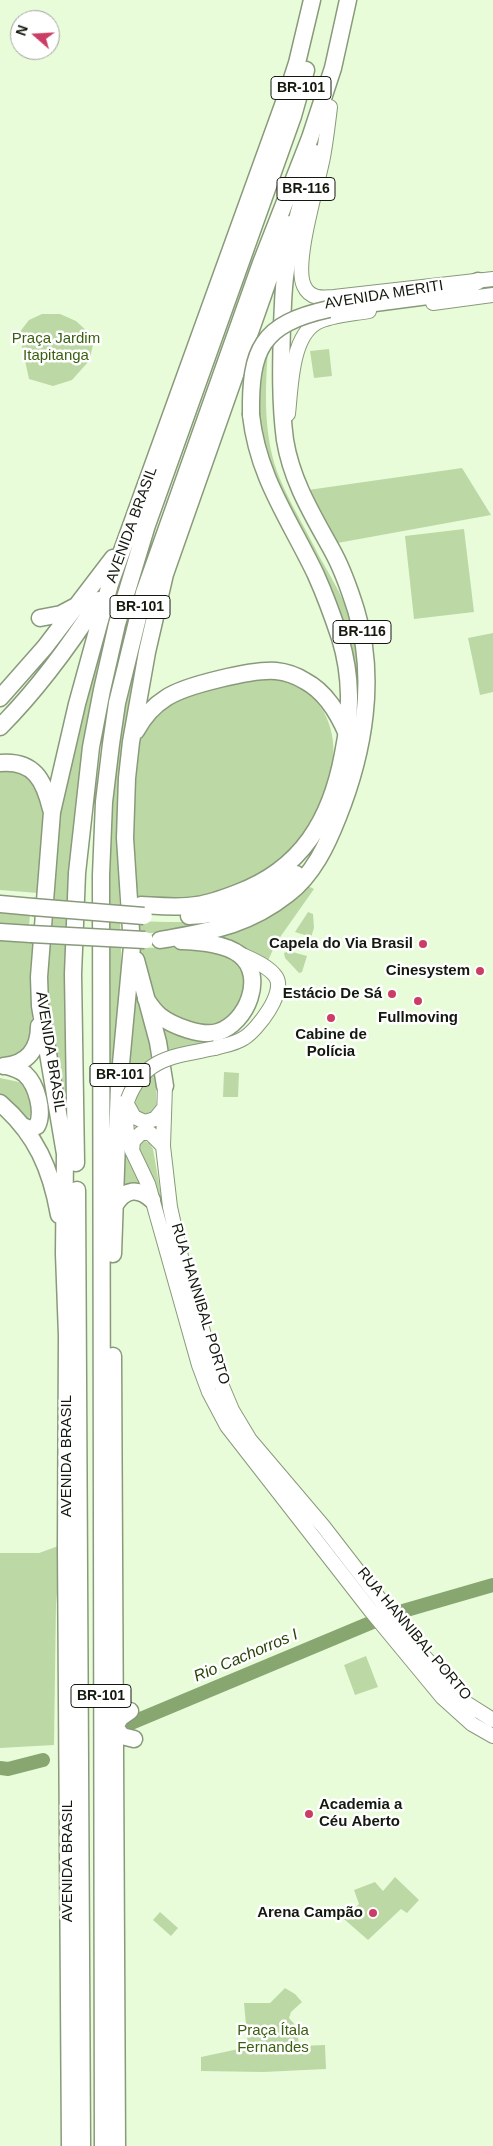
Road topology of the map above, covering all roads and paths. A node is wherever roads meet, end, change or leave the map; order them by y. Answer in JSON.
{"nodes":[{"id":1,"x":312,"y":0,"type":"edge"},
{"id":2,"x":323,"y":0,"type":"edge"},
{"id":3,"x":348,"y":0,"type":"edge"},
{"id":4,"x":359,"y":0,"type":"edge"},
{"id":5,"x":330,"y":107,"type":"junction"},
{"id":6,"x":318,"y":142,"type":"junction"},
{"id":7,"x":272,"y":173,"type":"junction"},
{"id":8,"x":486,"y":280,"type":"edge"},
{"id":9,"x":493,"y":295,"type":"edge"},
{"id":10,"x":324,"y":303,"type":"junction"},
{"id":11,"x":209,"y":308,"type":"junction"},
{"id":12,"x":286,"y":442,"type":"junction"},
{"id":13,"x":133,"y":525,"type":"junction"},
{"id":14,"x":110,"y":584,"type":"junction"},
{"id":15,"x":78,"y":605,"type":"junction"},
{"id":16,"x":40,"y":618,"type":"dead end"},
{"id":17,"x":0,"y":698,"type":"edge"},
{"id":18,"x":0,"y":727,"type":"edge"},
{"id":19,"x":347,"y":734,"type":"junction"},
{"id":20,"x":130,"y":742,"type":"junction"},
{"id":21,"x":0,"y":764,"type":"edge"},
{"id":22,"x":52,"y":812,"type":"junction"},
{"id":23,"x":332,"y":832,"type":"junction"},
{"id":24,"x":0,"y":895,"type":"edge"},
{"id":25,"x":33,"y":902,"type":"junction"},
{"id":26,"x":0,"y":904,"type":"edge"},
{"id":27,"x":142,"y":911,"type":"junction"},
{"id":28,"x":0,"y":932,"type":"edge"},
{"id":29,"x":146,"y":942,"type":"junction"},
{"id":30,"x":239,"y":954,"type":"junction"},
{"id":31,"x":146,"y":999,"type":"junction"},
{"id":32,"x":40,"y":1006,"type":"junction"},
{"id":33,"x":4,"y":1066,"type":"edge"},
{"id":34,"x":165,"y":1086,"type":"joint"},
{"id":35,"x":127,"y":1101,"type":"junction"},
{"id":36,"x":0,"y":1103,"type":"edge"},
{"id":37,"x":164,"y":1108,"type":"junction"},
{"id":38,"x":23,"y":1126,"type":"junction"},
{"id":39,"x":163,"y":1146,"type":"junction"},
{"id":40,"x":132,"y":1152,"type":"junction"},
{"id":41,"x":152,"y":1200,"type":"junction"},
{"id":42,"x":115,"y":1206,"type":"junction"},
{"id":43,"x":162,"y":1235,"type":"junction"},
{"id":44,"x":103,"y":1246,"type":"junction"},
{"id":45,"x":64,"y":1254,"type":"junction"},
{"id":46,"x":182,"y":1261,"type":"junction"},
{"id":47,"x":113,"y":1293,"type":"junction"},
{"id":48,"x":67,"y":1368,"type":"junction"},
{"id":49,"x":79,"y":1420,"type":"junction"},
{"id":50,"x":128,"y":1711,"type":"dead end"},
{"id":51,"x":493,"y":1720,"type":"edge"},
{"id":52,"x":115,"y":1726,"type":"junction"},
{"id":53,"x":493,"y":1736,"type":"edge"},
{"id":54,"x":134,"y":1739,"type":"dead end"},
{"id":55,"x":82,"y":1789,"type":"junction"},
{"id":56,"x":68,"y":2004,"type":"junction"},
{"id":57,"x":116,"y":2088,"type":"junction"},
{"id":58,"x":70,"y":2146,"type":"edge"},
{"id":59,"x":82,"y":2146,"type":"edge"},
{"id":60,"x":102,"y":2146,"type":"edge"},
{"id":61,"x":112,"y":2146,"type":"edge"},
{"id":62,"x":117,"y":2146,"type":"edge"}],
"edges":[{"from":1,"to":11,"type":"highway","name":"AVENIDA BRASIL"},
{"from":2,"to":7,"type":"highway","name":"AVENIDA BRASIL","number":"BR-101"},
{"from":3,"to":44,"type":"highway","number":"BR-101"},
{"from":4,"to":5,"type":"highway","number":"BR-101"},
{"from":5,"to":6,"type":"highway","number":"BR-101"},
{"from":5,"to":10,"type":"main road"},
{"from":6,"to":12,"type":"highway","number":"BR-116"},
{"from":6,"to":20,"type":"highway","number":"BR-101"},
{"from":7,"to":11,"type":"highway","number":"BR-101"},
{"from":7,"to":49,"type":"highway","name":"AVENIDA BRASIL","number":"BR-101"},
{"from":8,"to":10,"type":"highway"},
{"from":9,"to":12,"type":"main road","name":"AVENIDA MERITI"},
{"from":10,"to":19,"type":"highway","bridge":true},
{"from":11,"to":13,"type":"highway","name":"AVENIDA BRASIL","number":"BR-101"},
{"from":12,"to":23,"type":"highway","number":"BR-116"},
{"from":13,"to":14,"type":"highway","name":"AVENIDA BRASIL","number":"BR-101"},
{"from":13,"to":15,"type":"highway"},
{"from":14,"to":18,"type":"highway"},
{"from":14,"to":22,"type":"highway","name":"AVENIDA BRASIL","number":"BR-101"},
{"from":15,"to":16,"type":"highway"},
{"from":15,"to":17,"type":"highway"},
{"from":19,"to":20,"type":"highway"},
{"from":19,"to":27,"type":"highway"},
{"from":20,"to":29,"type":"highway","number":"BR-101"},
{"from":21,"to":22,"type":"highway"},
{"from":22,"to":32,"type":"highway","name":"AVENIDA BRASIL","number":"BR-101"},
{"from":23,"to":27,"type":"highway","number":"BR-116"},
{"from":23,"to":29,"type":"highway"},
{"from":24,"to":25,"type":"highway"},
{"from":25,"to":26,"type":"highway"},
{"from":25,"to":27,"type":"highway"},
{"from":28,"to":29,"type":"highway","bridge":true},
{"from":29,"to":30,"type":"highway"},
{"from":29,"to":31,"type":"highway"},
{"from":29,"to":42,"type":"highway","number":"BR-101"},
{"from":30,"to":31,"type":"highway"},
{"from":30,"to":35,"type":"main road","name":"RUA HANNIBAL PORTO","bridge":true},
{"from":31,"to":34,"type":"highway"},
{"from":32,"to":33,"type":"highway"},
{"from":32,"to":45,"type":"highway","name":"AVENIDA BRASIL","number":"BR-101"},
{"from":33,"to":38,"type":"highway"},
{"from":34,"to":37,"type":"main road","name":"RUA HANNIBAL PORTO"},
{"from":35,"to":37,"type":"main road"},
{"from":35,"to":40,"type":"main road","name":"RUA HANNIBAL PORTO"},
{"from":36,"to":38,"type":"highway"},
{"from":37,"to":39,"type":"main road","name":"RUA HANNIBAL PORTO"},
{"from":38,"to":45,"type":"highway"},
{"from":39,"to":40,"type":"main road"},
{"from":39,"to":46,"type":"main road","name":"RUA HANNIBAL PORTO"},
{"from":40,"to":41,"type":"main road","name":"RUA HANNIBAL PORTO"},
{"from":41,"to":42,"type":"highway"},
{"from":41,"to":43,"type":"main road","name":"RUA HANNIBAL PORTO"},
{"from":42,"to":47,"type":"highway","number":"BR-101"},
{"from":43,"to":46,"type":"main road"},
{"from":43,"to":53,"type":"main road","name":"RUA HANNIBAL PORTO"},
{"from":44,"to":47,"type":"highway"},
{"from":44,"to":60,"type":"highway","number":"BR-101"},
{"from":45,"to":48,"type":"highway","name":"AVENIDA BRASIL","number":"BR-101"},
{"from":46,"to":51,"type":"main road","name":"RUA HANNIBAL PORTO"},
{"from":47,"to":52,"type":"highway","number":"BR-101"},
{"from":48,"to":49,"type":"highway"},
{"from":48,"to":56,"type":"highway","name":"AVENIDA BRASIL","number":"BR-101"},
{"from":49,"to":55,"type":"highway","name":"AVENIDA BRASIL","number":"BR-101"},
{"from":50,"to":52,"type":"highway"},
{"from":52,"to":54,"type":"highway"},
{"from":52,"to":57,"type":"highway","number":"BR-101"},
{"from":55,"to":56,"type":"highway"},
{"from":55,"to":59,"type":"highway","name":"AVENIDA BRASIL","number":"BR-101"},
{"from":56,"to":58,"type":"highway","name":"AVENIDA BRASIL","number":"BR-101"},
{"from":57,"to":61,"type":"highway"},
{"from":57,"to":62,"type":"highway","number":"BR-101"}]}
